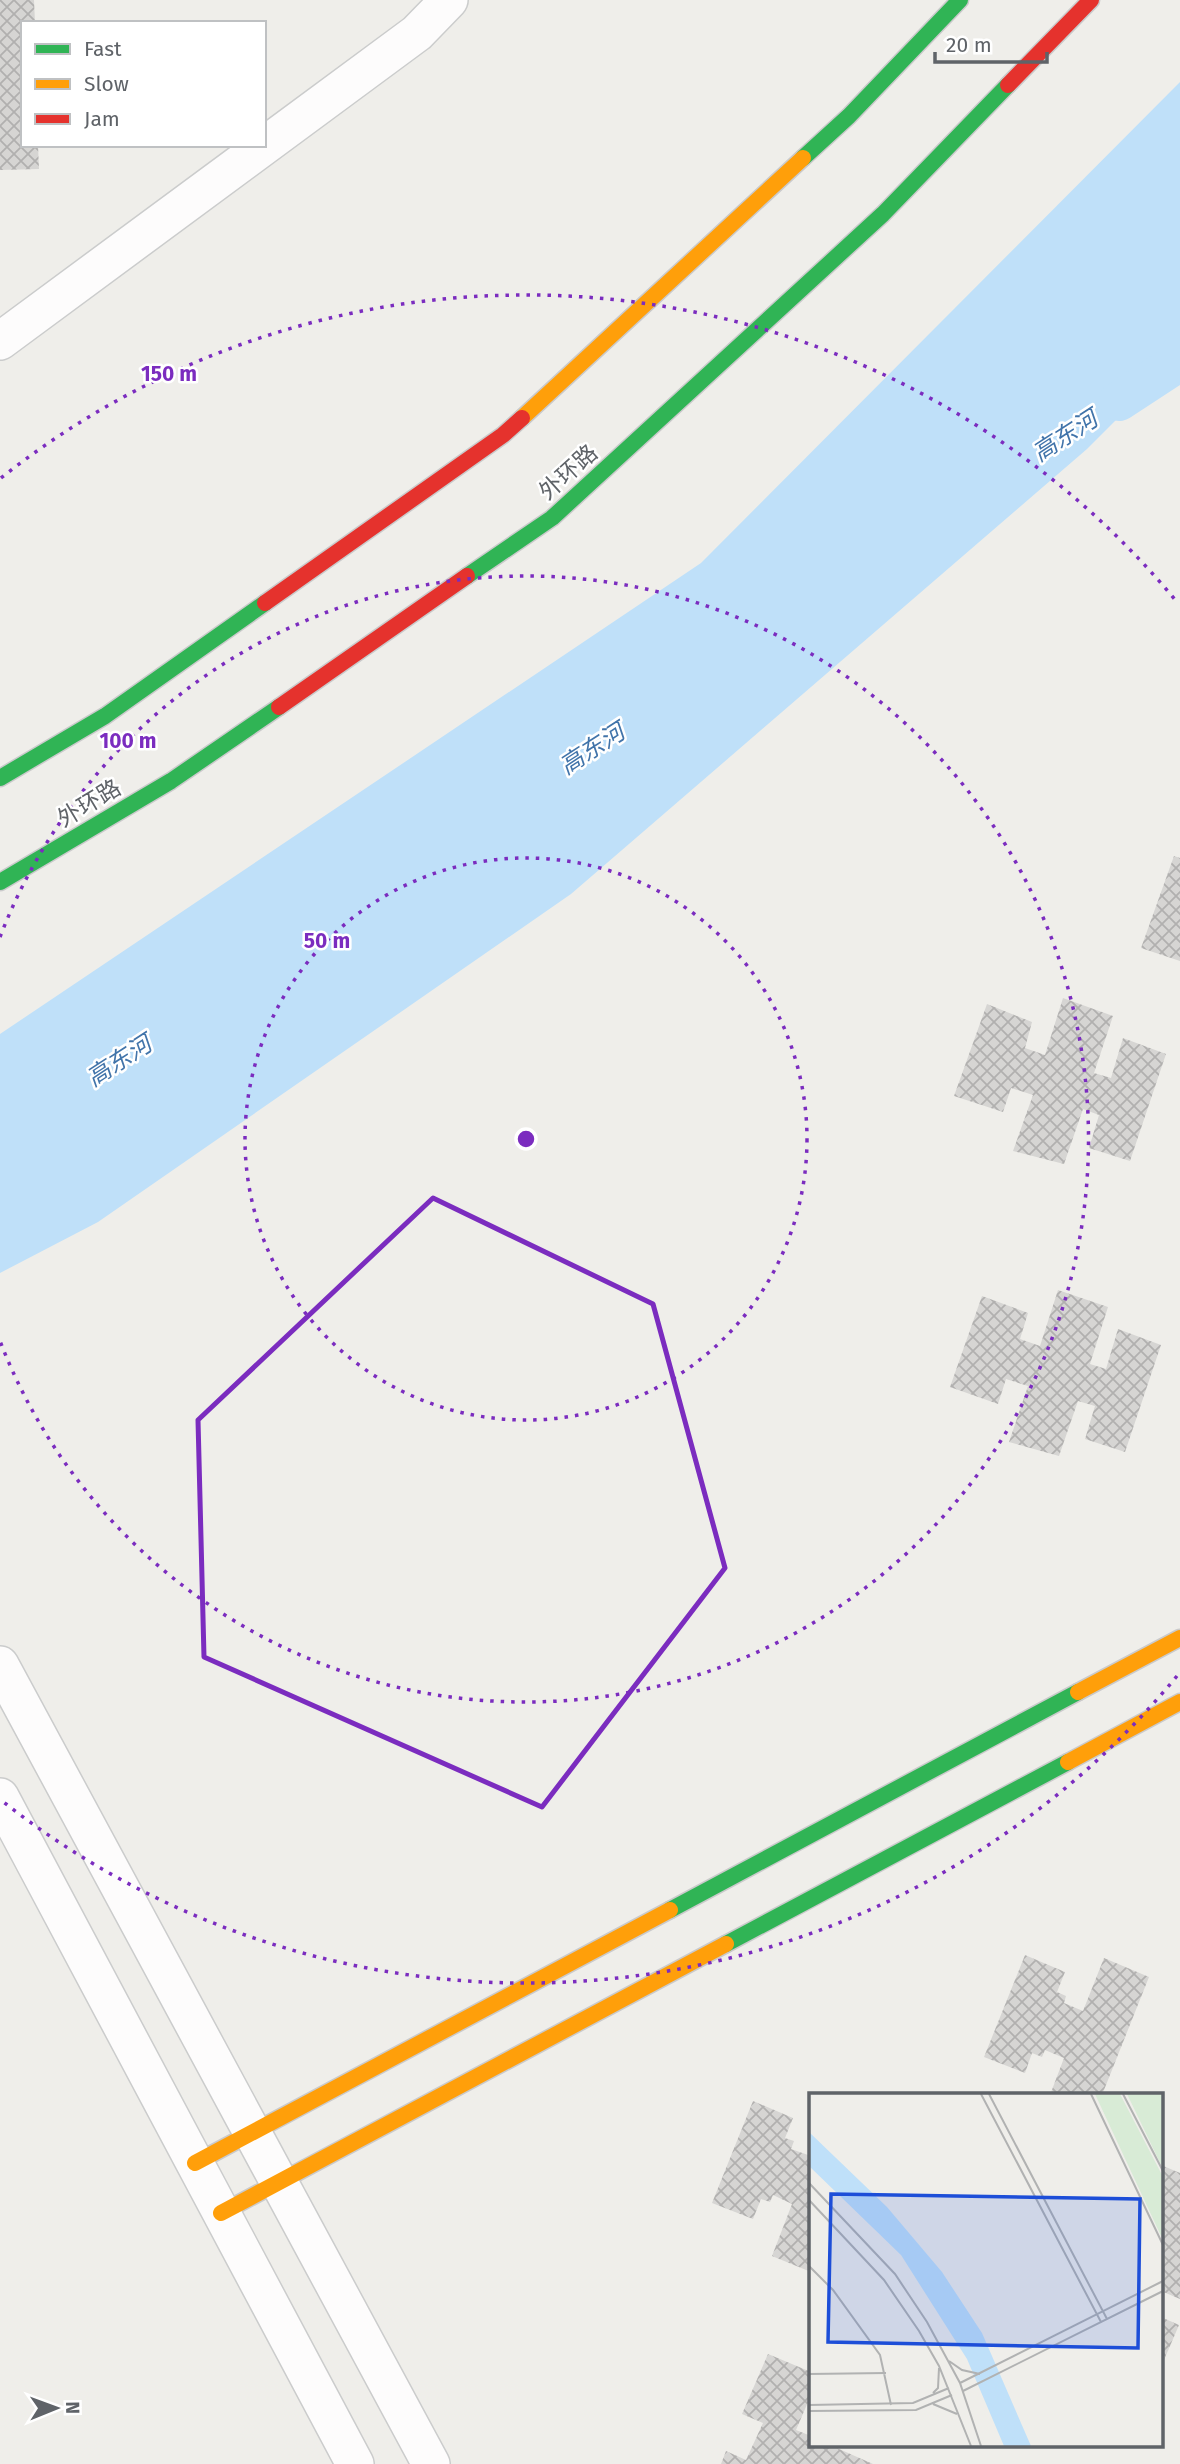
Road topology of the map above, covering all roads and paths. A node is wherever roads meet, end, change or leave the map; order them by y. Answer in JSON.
{"nodes":[{"id":1,"x":449,"y":0,"type":"edge"},
{"id":2,"x":960,"y":0,"type":"edge"},
{"id":3,"x":1091,"y":0,"type":"edge"},
{"id":4,"x":266,"y":145,"type":"edge"},
{"id":5,"x":263,"y":147,"type":"edge"},
{"id":6,"x":0,"y":341,"type":"edge"},
{"id":7,"x":0,"y":778,"type":"edge"},
{"id":8,"x":0,"y":882,"type":"edge"},
{"id":9,"x":1180,"y":1638,"type":"edge"},
{"id":10,"x":0,"y":1665,"type":"edge"},
{"id":11,"x":1180,"y":1702,"type":"edge"},
{"id":12,"x":0,"y":1797,"type":"edge"},
{"id":13,"x":253,"y":2132,"type":"junction"},
{"id":14,"x":195,"y":2163,"type":"junction"},
{"id":15,"x":279,"y":2182,"type":"junction"},
{"id":16,"x":222,"y":2213,"type":"junction"},
{"id":17,"x":355,"y":2464,"type":"edge"},
{"id":18,"x":432,"y":2464,"type":"edge"}],
"edges":[{"from":1,"to":4,"type":"street"},
{"from":2,"to":7,"type":"main road"},
{"from":3,"to":8,"type":"main road","name":"外环路"},
{"from":5,"to":6,"type":"street"},
{"from":9,"to":13,"type":"main road"},
{"from":10,"to":13,"type":"street"},
{"from":11,"to":15,"type":"main road"},
{"from":12,"to":14,"type":"street"},
{"from":13,"to":14,"type":"main road"},
{"from":13,"to":15,"type":"street"},
{"from":14,"to":16,"type":"street"},
{"from":15,"to":16,"type":"main road"},
{"from":15,"to":18,"type":"street"},
{"from":16,"to":17,"type":"street"}]}
